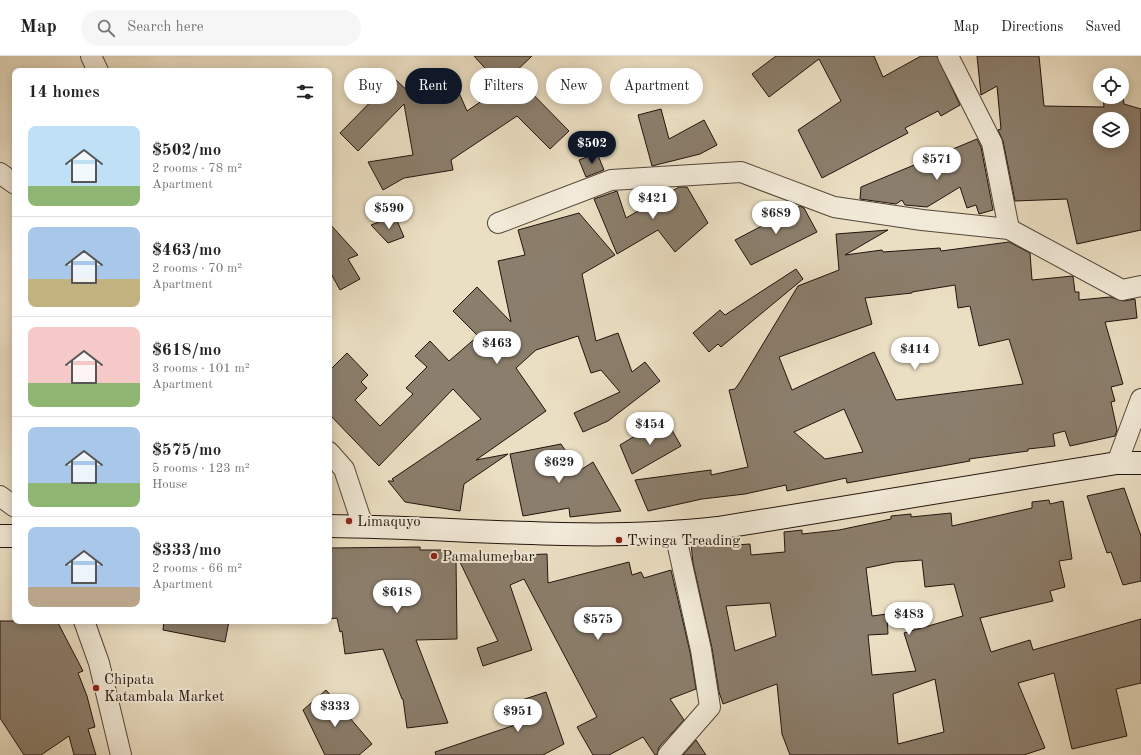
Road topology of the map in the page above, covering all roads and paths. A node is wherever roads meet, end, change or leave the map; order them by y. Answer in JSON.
{"nodes":[{"id":1,"x":91,"y":56,"type":"edge"},
{"id":2,"x":948,"y":56,"type":"edge"},
{"id":3,"x":97,"y":68,"type":"edge"},
{"id":4,"x":0,"y":173,"type":"edge"},
{"id":5,"x":12,"y":182,"type":"edge"},
{"id":6,"x":498,"y":223,"type":"dead end"},
{"id":7,"x":1009,"y":229,"type":"junction"},
{"id":8,"x":1141,"y":286,"type":"edge"},
{"id":9,"x":1141,"y":399,"type":"edge"},
{"id":10,"x":332,"y":455,"type":"edge"},
{"id":11,"x":1117,"y":463,"type":"junction"},
{"id":12,"x":1141,"y":463,"type":"edge"},
{"id":13,"x":0,"y":496,"type":"edge"},
{"id":14,"x":12,"y":505,"type":"edge"},
{"id":15,"x":332,"y":526,"type":"edge"},
{"id":16,"x":363,"y":526,"type":"junction"},
{"id":17,"x":675,"y":533,"type":"junction"},
{"id":18,"x":0,"y":536,"type":"edge"},
{"id":19,"x":12,"y":536,"type":"edge"},
{"id":20,"x":85,"y":624,"type":"edge"},
{"id":21,"x":121,"y":755,"type":"edge"},
{"id":22,"x":668,"y":755,"type":"edge"}],
"edges":[{"from":1,"to":3,"type":"street"},
{"from":2,"to":7,"type":"street"},
{"from":4,"to":5,"type":"street"},
{"from":6,"to":7,"type":"street"},
{"from":7,"to":8,"type":"street"},
{"from":9,"to":11,"type":"street"},
{"from":10,"to":16,"type":"street"},
{"from":11,"to":12,"type":"street"},
{"from":11,"to":17,"type":"street"},
{"from":13,"to":14,"type":"street"},
{"from":15,"to":16,"type":"street"},
{"from":16,"to":17,"type":"street"},
{"from":17,"to":22,"type":"street"},
{"from":18,"to":19,"type":"street"},
{"from":20,"to":21,"type":"street"}]}
